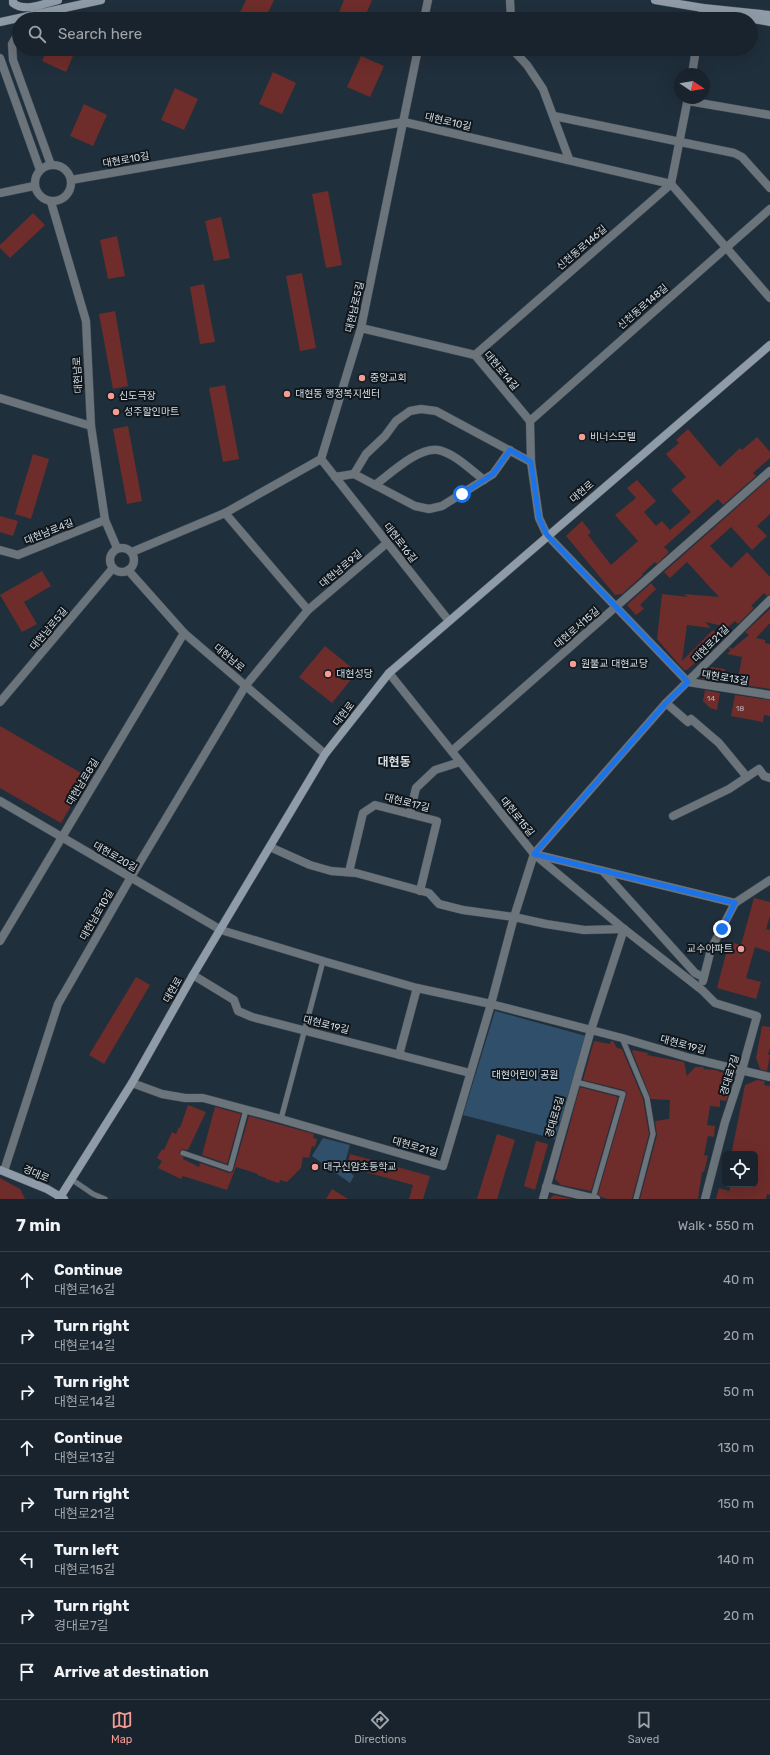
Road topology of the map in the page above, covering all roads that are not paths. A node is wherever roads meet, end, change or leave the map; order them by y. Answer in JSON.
{"nodes":[{"id":1,"x":13,"y":0,"type":"edge"},
{"id":2,"x":58,"y":0,"type":"edge"},
{"id":3,"x":101,"y":0,"type":"edge"},
{"id":4,"x":428,"y":0,"type":"edge"},
{"id":5,"x":510,"y":0,"type":"edge"},
{"id":6,"x":655,"y":0,"type":"edge"},
{"id":7,"x":703,"y":8,"type":"junction"},
{"id":8,"x":52,"y":12,"type":"edge"},
{"id":9,"x":425,"y":12,"type":"edge"},
{"id":10,"x":510,"y":12,"type":"edge"},
{"id":11,"x":702,"y":12,"type":"edge"},
{"id":12,"x":722,"y":12,"type":"edge"},
{"id":13,"x":741,"y":12,"type":"edge"},
{"id":14,"x":758,"y":14,"type":"edge"},
{"id":15,"x":770,"y":15,"type":"edge"},
{"id":16,"x":758,"y":19,"type":"edge"},
{"id":17,"x":12,"y":20,"type":"edge"},
{"id":18,"x":0,"y":22,"type":"edge"},
{"id":19,"x":770,"y":22,"type":"edge"},
{"id":20,"x":13,"y":56,"type":"edge"},
{"id":21,"x":417,"y":56,"type":"edge"},
{"id":22,"x":519,"y":56,"type":"edge"},
{"id":23,"x":695,"y":56,"type":"edge"},
{"id":24,"x":0,"y":58,"type":"edge"},
{"id":25,"x":693,"y":68,"type":"edge"},
{"id":26,"x":687,"y":104,"type":"edge"},
{"id":27,"x":710,"y":104,"type":"edge"},
{"id":28,"x":769,"y":115,"type":"edge"},
{"id":29,"x":554,"y":116,"type":"junction"},
{"id":30,"x":404,"y":122,"type":"junction"},
{"id":31,"x":679,"y":143,"type":"junction"},
{"id":32,"x":569,"y":159,"type":"junction"},
{"id":33,"x":51,"y":165,"type":"junction"},
{"id":34,"x":40,"y":170,"type":"junction"},
{"id":35,"x":70,"y":180,"type":"junction"},
{"id":36,"x":671,"y":184,"type":"junction"},
{"id":37,"x":34,"y":186,"type":"junction"},
{"id":38,"x":770,"y":188,"type":"edge"},
{"id":39,"x":0,"y":194,"type":"edge"},
{"id":40,"x":51,"y":202,"type":"junction"},
{"id":41,"x":770,"y":209,"type":"edge"},
{"id":42,"x":726,"y":247,"type":"junction"},
{"id":43,"x":770,"y":298,"type":"edge"},
{"id":44,"x":361,"y":328,"type":"junction"},
{"id":45,"x":770,"y":345,"type":"edge"},
{"id":46,"x":475,"y":355,"type":"junction"},
{"id":47,"x":0,"y":398,"type":"edge"},
{"id":48,"x":530,"y":421,"type":"junction"},
{"id":49,"x":91,"y":426,"type":"junction"},
{"id":50,"x":510,"y":450,"type":"junction"},
{"id":51,"x":321,"y":459,"type":"junction"},
{"id":52,"x":531,"y":462,"type":"junction"},
{"id":53,"x":770,"y":471,"type":"edge"},
{"id":54,"x":354,"y":474,"type":"junction"},
{"id":55,"x":335,"y":477,"type":"junction"},
{"id":56,"x":484,"y":480,"type":"junction"},
{"id":57,"x":374,"y":485,"type":"junction"},
{"id":58,"x":225,"y":513,"type":"junction"},
{"id":59,"x":105,"y":520,"type":"junction"},
{"id":60,"x":547,"y":535,"type":"junction"},
{"id":61,"x":387,"y":543,"type":"junction"},
{"id":62,"x":117,"y":548,"type":"junction"},
{"id":63,"x":0,"y":550,"type":"edge"},
{"id":64,"x":132,"y":552,"type":"junction"},
{"id":65,"x":113,"y":568,"type":"junction"},
{"id":66,"x":128,"y":570,"type":"junction"},
{"id":67,"x":770,"y":600,"type":"edge"},
{"id":68,"x":616,"y":606,"type":"junction"},
{"id":69,"x":308,"y":610,"type":"junction"},
{"id":70,"x":449,"y":621,"type":"junction"},
{"id":71,"x":184,"y":633,"type":"junction"},
{"id":72,"x":389,"y":673,"type":"junction"},
{"id":73,"x":688,"y":682,"type":"junction"},
{"id":74,"x":246,"y":685,"type":"junction"},
{"id":75,"x":770,"y":695,"type":"edge"},
{"id":76,"x":0,"y":702,"type":"edge"},
{"id":77,"x":666,"y":703,"type":"junction"},
{"id":78,"x":452,"y":751,"type":"junction"},
{"id":79,"x":325,"y":754,"type":"junction"},
{"id":80,"x":460,"y":762,"type":"junction"},
{"id":81,"x":747,"y":777,"type":"junction"},
{"id":82,"x":770,"y":778,"type":"edge"},
{"id":83,"x":0,"y":801,"type":"edge"},
{"id":84,"x":410,"y":814,"type":"junction"},
{"id":85,"x":673,"y":816,"type":"dead end"},
{"id":86,"x":62,"y":837,"type":"junction"},
{"id":87,"x":270,"y":847,"type":"junction"},
{"id":88,"x":534,"y":854,"type":"junction"},
{"id":89,"x":603,"y":871,"type":"junction"},
{"id":90,"x":348,"y":872,"type":"junction"},
{"id":91,"x":130,"y":877,"type":"junction"},
{"id":92,"x":770,"y":880,"type":"edge"},
{"id":93,"x":420,"y":891,"type":"junction"},
{"id":94,"x":735,"y":903,"type":"junction"},
{"id":95,"x":514,"y":917,"type":"junction"},
{"id":96,"x":624,"y":929,"type":"junction"},
{"id":97,"x":221,"y":930,"type":"junction"},
{"id":98,"x":0,"y":942,"type":"edge"},
{"id":99,"x":323,"y":961,"type":"junction"},
{"id":100,"x":193,"y":975,"type":"junction"},
{"id":101,"x":703,"y":977,"type":"junction"},
{"id":102,"x":417,"y":988,"type":"junction"},
{"id":103,"x":702,"y":990,"type":"junction"},
{"id":104,"x":491,"y":1004,"type":"junction"},
{"id":105,"x":304,"y":1030,"type":"junction"},
{"id":106,"x":591,"y":1030,"type":"junction"},
{"id":107,"x":622,"y":1038,"type":"junction"},
{"id":108,"x":399,"y":1056,"type":"junction"},
{"id":109,"x":742,"y":1070,"type":"junction"},
{"id":110,"x":470,"y":1073,"type":"junction"},
{"id":111,"x":770,"y":1077,"type":"edge"},
{"id":112,"x":576,"y":1082,"type":"junction"},
{"id":113,"x":132,"y":1083,"type":"junction"},
{"id":114,"x":246,"y":1110,"type":"junction"},
{"id":115,"x":281,"y":1119,"type":"junction"},
{"id":116,"x":183,"y":1153,"type":"dead end"},
{"id":117,"x":2,"y":1170,"type":"edge"},
{"id":118,"x":71,"y":1180,"type":"junction"},
{"id":119,"x":546,"y":1186,"type":"junction"},
{"id":120,"x":61,"y":1198,"type":"edge"},
{"id":121,"x":104,"y":1199,"type":"edge"},
{"id":122,"x":543,"y":1199,"type":"edge"},
{"id":123,"x":595,"y":1199,"type":"edge"},
{"id":124,"x":636,"y":1199,"type":"edge"},
{"id":125,"x":705,"y":1199,"type":"edge"}],
"edges":[{"from":1,"to":2,"type":"main road"},
{"from":3,"to":8,"type":"main road"},
{"from":4,"to":9,"type":"street"},
{"from":5,"to":10,"type":"street"},
{"from":6,"to":7,"type":"main road"},
{"from":7,"to":11,"type":"street"},
{"from":7,"to":12,"type":"main road"},
{"from":7,"to":13,"type":"main road"},
{"from":14,"to":15,"type":"main road"},
{"from":16,"to":19,"type":"main road"},
{"from":17,"to":18,"type":"main road"},
{"from":20,"to":33,"type":"street"},
{"from":21,"to":30,"type":"street","name":"대현남로5길"},
{"from":22,"to":29,"type":"street"},
{"from":23,"to":25,"type":"street"},
{"from":24,"to":34,"type":"street"},
{"from":26,"to":31,"type":"street"},
{"from":27,"to":28,"type":"street"},
{"from":29,"to":31,"type":"street"},
{"from":29,"to":32,"type":"street"},
{"from":30,"to":32,"type":"street","name":"대현로10길"},
{"from":30,"to":35,"type":"street","name":"대현로10길"},
{"from":30,"to":44,"type":"street","name":"대현남로5길"},
{"from":31,"to":36,"type":"street"},
{"from":31,"to":38,"type":"street"},
{"from":32,"to":36,"type":"street","name":"대현로10길"},
{"from":33,"to":34,"type":"street"},
{"from":33,"to":35,"type":"street"},
{"from":34,"to":37,"type":"street"},
{"from":35,"to":40,"type":"street"},
{"from":36,"to":42,"type":"street"},
{"from":36,"to":46,"type":"street","name":"신천동로146길"},
{"from":37,"to":39,"type":"street"},
{"from":37,"to":40,"type":"street"},
{"from":40,"to":49,"type":"street","name":"대현남로"},
{"from":41,"to":42,"type":"street","name":"신천동로148길"},
{"from":42,"to":43,"type":"street"},
{"from":42,"to":48,"type":"street","name":"신천동로148길"},
{"from":44,"to":46,"type":"street","name":"대현로14길"},
{"from":44,"to":51,"type":"street","name":"대현남로5길"},
{"from":45,"to":60,"type":"main road","name":"대현로"},
{"from":46,"to":48,"type":"street","name":"대현로14길"},
{"from":47,"to":49,"type":"street"},
{"from":48,"to":52,"type":"street"},
{"from":49,"to":59,"type":"street","name":"대현남로"},
{"from":50,"to":52,"type":"street"},
{"from":50,"to":54,"type":"street"},
{"from":50,"to":56,"type":"street"},
{"from":51,"to":55,"type":"street","name":"대현로16길"},
{"from":51,"to":58,"type":"street"},
{"from":52,"to":60,"type":"street"},
{"from":53,"to":68,"type":"street","name":"대현로서15길"},
{"from":54,"to":55,"type":"street"},
{"from":54,"to":57,"type":"street"},
{"from":55,"to":61,"type":"street","name":"대현로16길"},
{"from":56,"to":57,"type":"street"},
{"from":56,"to":57,"type":"street"},
{"from":58,"to":64,"type":"street"},
{"from":58,"to":69,"type":"street"},
{"from":59,"to":62,"type":"street","name":"대현남로"},
{"from":59,"to":63,"type":"street","name":"대현남로4길"},
{"from":60,"to":68,"type":"street","name":"대현로13길"},
{"from":60,"to":70,"type":"main road","name":"대현로"},
{"from":61,"to":69,"type":"street","name":"대현남로9길"},
{"from":61,"to":70,"type":"street","name":"대현로16길"},
{"from":62,"to":64,"type":"street"},
{"from":62,"to":65,"type":"street"},
{"from":64,"to":66,"type":"street"},
{"from":65,"to":66,"type":"street"},
{"from":65,"to":76,"type":"street","name":"대현남로5길"},
{"from":66,"to":71,"type":"street","name":"대현남로"},
{"from":67,"to":73,"type":"street","name":"대현로21길"},
{"from":68,"to":73,"type":"street","name":"대현로13길"},
{"from":68,"to":78,"type":"street","name":"대현로서15길"},
{"from":69,"to":74,"type":"street","name":"대현남로9길"},
{"from":70,"to":72,"type":"main road","name":"대현로"},
{"from":71,"to":74,"type":"street","name":"대현남로"},
{"from":71,"to":86,"type":"street","name":"대현남로8길"},
{"from":72,"to":78,"type":"street","name":"대현로15길"},
{"from":72,"to":79,"type":"main road","name":"대현로"},
{"from":73,"to":75,"type":"street","name":"대현로13길"},
{"from":73,"to":77,"type":"street","name":"대현로21길"},
{"from":74,"to":79,"type":"street","name":"대현남로"},
{"from":74,"to":91,"type":"street","name":"대현남로10길"},
{"from":77,"to":81,"type":"street"},
{"from":77,"to":88,"type":"street","name":"대현로21길"},
{"from":78,"to":80,"type":"street","name":"대현로15길"},
{"from":79,"to":87,"type":"main road","name":"대현로"},
{"from":80,"to":84,"type":"street"},
{"from":80,"to":88,"type":"street","name":"대현로15길"},
{"from":81,"to":82,"type":"street"},
{"from":81,"to":85,"type":"street"},
{"from":83,"to":86,"type":"street","name":"대현로20길"},
{"from":84,"to":90,"type":"street","name":"대현로17길"},
{"from":84,"to":93,"type":"street","name":"대현로17길"},
{"from":86,"to":91,"type":"street","name":"대현로20길"},
{"from":86,"to":98,"type":"street","name":"대현남로8길"},
{"from":87,"to":90,"type":"street"},
{"from":87,"to":97,"type":"main road","name":"대현로"},
{"from":88,"to":89,"type":"street"},
{"from":88,"to":95,"type":"street","name":"대현로21길"},
{"from":88,"to":96,"type":"street","name":"대현로15길"},
{"from":89,"to":94,"type":"street"},
{"from":89,"to":101,"type":"street"},
{"from":90,"to":93,"type":"street"},
{"from":91,"to":97,"type":"street","name":"대현로20길"},
{"from":91,"to":117,"type":"street","name":"대현남로10길"},
{"from":92,"to":94,"type":"street"},
{"from":93,"to":95,"type":"street"},
{"from":94,"to":101,"type":"street"},
{"from":95,"to":96,"type":"street"},
{"from":95,"to":104,"type":"street","name":"대현로21길"},
{"from":96,"to":103,"type":"street","name":"경대로7길"},
{"from":96,"to":106,"type":"street"},
{"from":97,"to":99,"type":"street","name":"대현로19길"},
{"from":97,"to":100,"type":"main road","name":"대현로"},
{"from":99,"to":102,"type":"street","name":"대현로19길"},
{"from":99,"to":105,"type":"lane"},
{"from":100,"to":105,"type":"street","name":"대현로19길"},
{"from":100,"to":113,"type":"main road","name":"대현로"},
{"from":101,"to":103,"type":"street"},
{"from":102,"to":104,"type":"street","name":"대현로19길"},
{"from":102,"to":108,"type":"street"},
{"from":103,"to":109,"type":"street","name":"경대로7길"},
{"from":104,"to":106,"type":"street","name":"대현로19길"},
{"from":104,"to":110,"type":"street","name":"대현로21길"},
{"from":105,"to":108,"type":"street","name":"대현로19길"},
{"from":105,"to":115,"type":"lane"},
{"from":106,"to":107,"type":"street","name":"대현로19길"},
{"from":106,"to":112,"type":"street","name":"경대로5길"},
{"from":107,"to":109,"type":"street","name":"대현로19길"},
{"from":107,"to":124,"type":"lane"},
{"from":108,"to":110,"type":"street","name":"대현로19길"},
{"from":109,"to":111,"type":"street","name":"대현로19길"},
{"from":109,"to":125,"type":"street","name":"경대로7길"},
{"from":110,"to":115,"type":"street","name":"대현로21길"},
{"from":112,"to":119,"type":"street","name":"경대로5길"},
{"from":112,"to":123,"type":"lane"},
{"from":113,"to":114,"type":"street","name":"대현로21길"},
{"from":113,"to":118,"type":"main road","name":"대현로"},
{"from":114,"to":115,"type":"street","name":"대현로21길"},
{"from":114,"to":116,"type":"lane"},
{"from":117,"to":120,"type":"main road","name":"경대로"},
{"from":118,"to":120,"type":"main road","name":"대현로"},
{"from":118,"to":121,"type":"lane"},
{"from":119,"to":122,"type":"street","name":"경대로5길"},
{"from":119,"to":123,"type":"street"}]}
